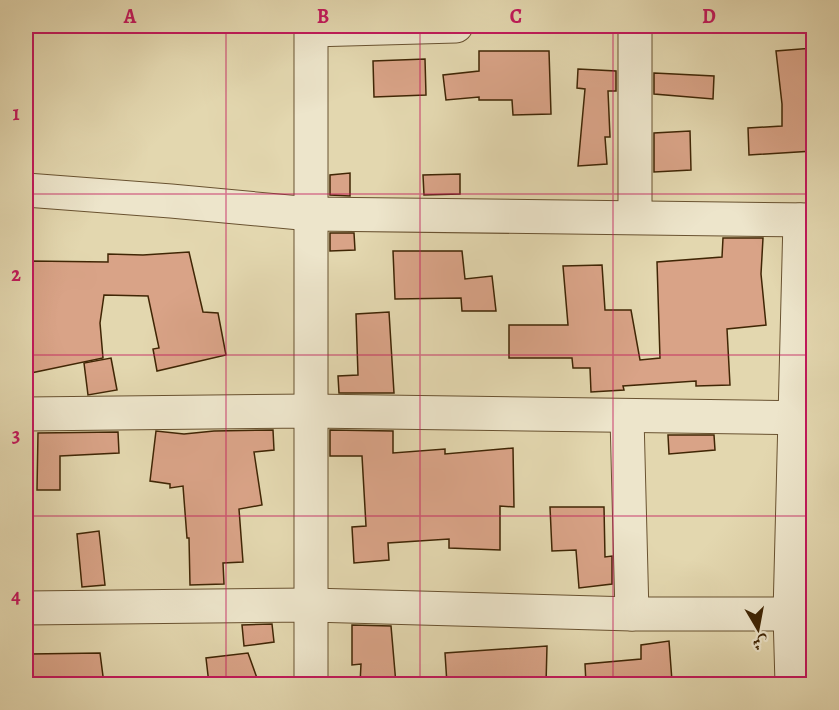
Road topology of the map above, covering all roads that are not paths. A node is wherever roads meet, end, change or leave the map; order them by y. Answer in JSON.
{"nodes":[{"id":1,"x":456,"y":26,"type":"edge"},
{"id":2,"x":635,"y":26,"type":"edge"},
{"id":3,"x":311,"y":28,"type":"edge"},
{"id":4,"x":26,"y":190,"type":"edge"},
{"id":5,"x":311,"y":214,"type":"junction"},
{"id":6,"x":635,"y":217,"type":"junction"},
{"id":7,"x":807,"y":220,"type":"edge"},
{"id":8,"x":311,"y":411,"type":"junction"},
{"id":9,"x":26,"y":414,"type":"edge"},
{"id":10,"x":627,"y":417,"type":"junction"},
{"id":11,"x":805,"y":418,"type":"edge"},
{"id":12,"x":311,"y":605,"type":"junction"},
{"id":13,"x":26,"y":608,"type":"edge"},
{"id":14,"x":632,"y":614,"type":"junction"},
{"id":15,"x":802,"y":614,"type":"edge"},
{"id":16,"x":310,"y":684,"type":"edge"},
{"id":17,"x":792,"y":684,"type":"edge"}],
"edges":[{"from":1,"to":3,"type":"street"},
{"from":2,"to":6,"type":"street"},
{"from":3,"to":5,"type":"street"},
{"from":4,"to":5,"type":"street"},
{"from":5,"to":6,"type":"street"},
{"from":5,"to":8,"type":"street"},
{"from":6,"to":7,"type":"street"},
{"from":7,"to":11,"type":"street"},
{"from":8,"to":9,"type":"street"},
{"from":8,"to":10,"type":"street"},
{"from":8,"to":12,"type":"street"},
{"from":10,"to":11,"type":"street"},
{"from":10,"to":14,"type":"street"},
{"from":11,"to":15,"type":"street"},
{"from":12,"to":13,"type":"street"},
{"from":12,"to":14,"type":"street"},
{"from":12,"to":16,"type":"street"},
{"from":14,"to":15,"type":"street"},
{"from":15,"to":17,"type":"street"}]}
